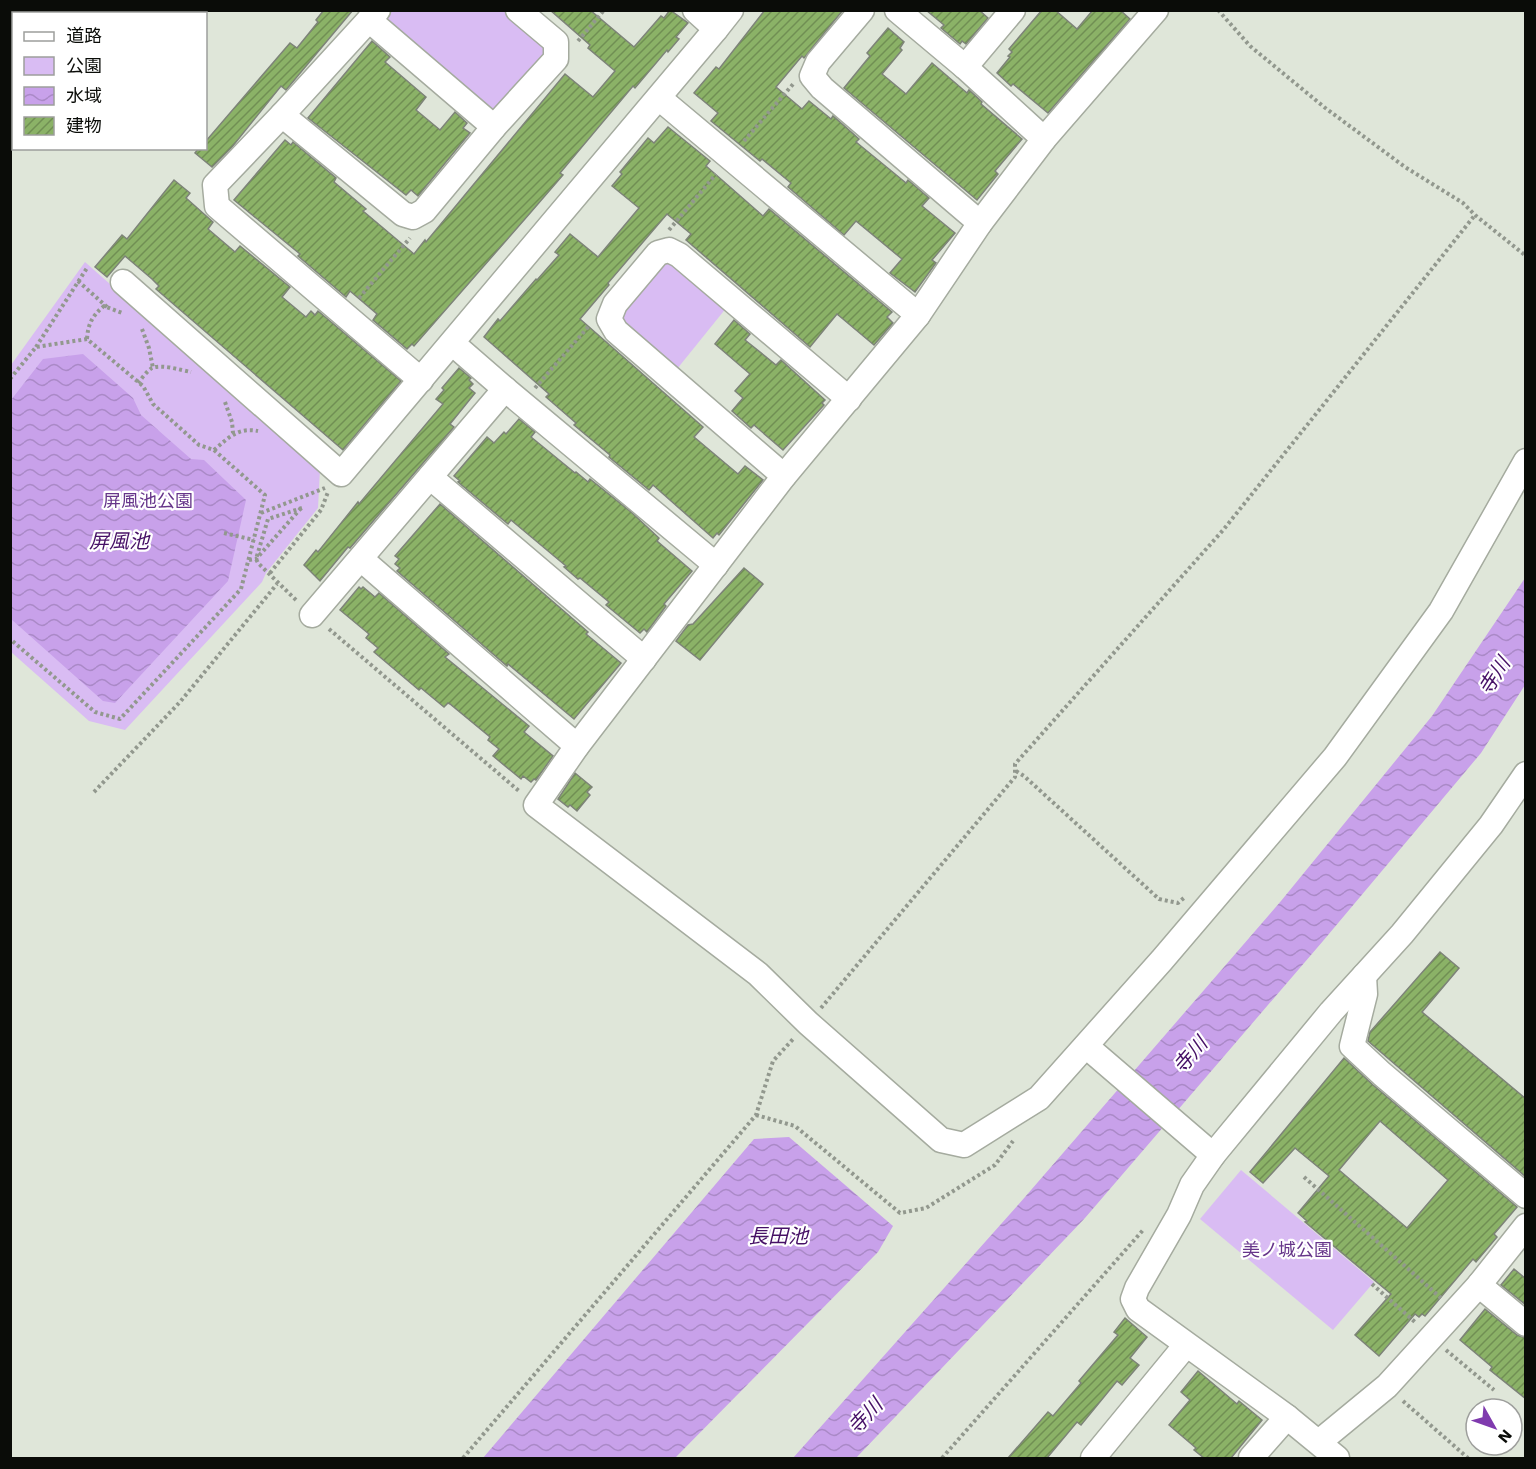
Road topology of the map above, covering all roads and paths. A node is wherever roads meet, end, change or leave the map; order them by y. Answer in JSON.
{"nodes":[{"id":1,"x":518,"y":10,"type":"edge"},
{"id":2,"x":604,"y":10,"type":"edge"},
{"id":3,"x":694,"y":10,"type":"edge"},
{"id":4,"x":731,"y":10,"type":"edge"},
{"id":5,"x":862,"y":10,"type":"edge"},
{"id":6,"x":897,"y":10,"type":"edge"},
{"id":7,"x":1013,"y":10,"type":"edge"},
{"id":8,"x":1156,"y":10,"type":"edge"},
{"id":9,"x":1218,"y":10,"type":"edge"},
{"id":10,"x":373,"y":15,"type":"edge"},
{"id":11,"x":716,"y":29,"type":"junction"},
{"id":12,"x":556,"y":50,"type":"junction"},
{"id":13,"x":965,"y":67,"type":"junction"},
{"id":14,"x":659,"y":98,"type":"junction"},
{"id":15,"x":282,"y":115,"type":"junction"},
{"id":16,"x":494,"y":127,"type":"junction"},
{"id":17,"x":1044,"y":139,"type":"junction"},
{"id":18,"x":1475,"y":215,"type":"junction"},
{"id":19,"x":413,"y":217,"type":"junction"},
{"id":20,"x":980,"y":223,"type":"junction"},
{"id":21,"x":1526,"y":256,"type":"edge"},
{"id":22,"x":87,"y":268,"type":"dead end"},
{"id":23,"x":78,"y":281,"type":"junction"},
{"id":24,"x":123,"y":282,"type":"dead end"},
{"id":25,"x":108,"y":307,"type":"junction"},
{"id":26,"x":345,"y":314,"type":"junction"},
{"id":27,"x":918,"y":315,"type":"junction"},
{"id":28,"x":129,"y":316,"type":"dead end"},
{"id":29,"x":609,"y":319,"type":"junction"},
{"id":30,"x":136,"y":323,"type":"dead end"},
{"id":31,"x":87,"y":339,"type":"junction"},
{"id":32,"x":452,"y":343,"type":"junction"},
{"id":33,"x":36,"y":347,"type":"junction"},
{"id":34,"x":153,"y":368,"type":"junction"},
{"id":35,"x":193,"y":373,"type":"dead end"},
{"id":36,"x":10,"y":379,"type":"edge"},
{"id":37,"x":421,"y":380,"type":"junction"},
{"id":38,"x":138,"y":383,"type":"junction"},
{"id":39,"x":514,"y":396,"type":"junction"},
{"id":40,"x":849,"y":399,"type":"junction"},
{"id":41,"x":224,"y":400,"type":"dead end"},
{"id":42,"x":233,"y":433,"type":"junction"},
{"id":43,"x":266,"y":433,"type":"dead end"},
{"id":44,"x":214,"y":450,"type":"junction"},
{"id":45,"x":1526,"y":461,"type":"edge"},
{"id":46,"x":784,"y":476,"type":"junction"},
{"id":47,"x":430,"y":477,"type":"junction"},
{"id":48,"x":322,"y":479,"type":"dead end"},
{"id":49,"x":317,"y":491,"type":"dead end"},
{"id":50,"x":261,"y":513,"type":"junction"},
{"id":51,"x":224,"y":532,"type":"dead end"},
{"id":52,"x":254,"y":540,"type":"junction"},
{"id":53,"x":256,"y":559,"type":"junction"},
{"id":54,"x":361,"y":559,"type":"junction"},
{"id":55,"x":249,"y":560,"type":"junction"},
{"id":56,"x":716,"y":565,"type":"junction"},
{"id":57,"x":270,"y":573,"type":"junction"},
{"id":58,"x":277,"y":584,"type":"junction"},
{"id":59,"x":312,"y":615,"type":"junction"},
{"id":60,"x":10,"y":639,"type":"edge"},
{"id":61,"x":644,"y":659,"type":"junction"},
{"id":62,"x":577,"y":746,"type":"junction"},
{"id":63,"x":1015,"y":771,"type":"junction"},
{"id":64,"x":1526,"y":774,"type":"edge"},
{"id":65,"x":94,"y":792,"type":"dead end"},
{"id":66,"x":536,"y":805,"type":"junction"},
{"id":67,"x":1186,"y":896,"type":"dead end"},
{"id":68,"x":1364,"y":976,"type":"junction"},
{"id":69,"x":808,"y":1023,"type":"junction"},
{"id":70,"x":1092,"y":1051,"type":"junction"},
{"id":71,"x":756,"y":1115,"type":"junction"},
{"id":72,"x":1015,"y":1138,"type":"dead end"},
{"id":73,"x":1209,"y":1151,"type":"junction"},
{"id":74,"x":1304,"y":1177,"type":"dead end"},
{"id":75,"x":1526,"y":1196,"type":"edge"},
{"id":76,"x":1151,"y":1220,"type":"dead end"},
{"id":77,"x":1526,"y":1226,"type":"edge"},
{"id":78,"x":1479,"y":1285,"type":"junction"},
{"id":79,"x":1455,"y":1310,"type":"junction"},
{"id":80,"x":1526,"y":1324,"type":"edge"},
{"id":81,"x":1186,"y":1345,"type":"junction"},
{"id":82,"x":1387,"y":1386,"type":"junction"},
{"id":83,"x":1287,"y":1417,"type":"junction"},
{"id":84,"x":1319,"y":1442,"type":"junction"},
{"id":85,"x":463,"y":1458,"type":"edge"},
{"id":86,"x":942,"y":1458,"type":"edge"},
{"id":87,"x":1093,"y":1458,"type":"edge"},
{"id":88,"x":1251,"y":1458,"type":"edge"},
{"id":89,"x":1337,"y":1458,"type":"edge"},
{"id":90,"x":1468,"y":1458,"type":"edge"}],
"edges":[{"from":1,"to":12,"type":"street"},
{"from":2,"to":12,"type":"path"},
{"from":3,"to":11,"type":"street"},
{"from":4,"to":11,"type":"street"},
{"from":5,"to":20,"type":"street"},
{"from":6,"to":13,"type":"street"},
{"from":7,"to":13,"type":"street"},
{"from":8,"to":17,"type":"street"},
{"from":9,"to":18,"type":"path"},
{"from":10,"to":15,"type":"street"},
{"from":10,"to":16,"type":"street"},
{"from":11,"to":14,"type":"street"},
{"from":12,"to":16,"type":"street"},
{"from":13,"to":17,"type":"street"},
{"from":14,"to":27,"type":"street"},
{"from":14,"to":32,"type":"street"},
{"from":15,"to":19,"type":"street"},
{"from":15,"to":26,"type":"street"},
{"from":16,"to":19,"type":"street"},
{"from":17,"to":20,"type":"street"},
{"from":18,"to":21,"type":"path"},
{"from":18,"to":63,"type":"path"},
{"from":19,"to":26,"type":"path"},
{"from":20,"to":27,"type":"street"},
{"from":22,"to":23,"type":"path"},
{"from":23,"to":25,"type":"path"},
{"from":23,"to":33,"type":"path"},
{"from":24,"to":37,"type":"street"},
{"from":25,"to":28,"type":"path"},
{"from":25,"to":31,"type":"path"},
{"from":26,"to":37,"type":"street"},
{"from":27,"to":40,"type":"street"},
{"from":29,"to":39,"type":"path"},
{"from":29,"to":40,"type":"street"},
{"from":29,"to":46,"type":"street"},
{"from":30,"to":34,"type":"path"},
{"from":31,"to":33,"type":"path"},
{"from":31,"to":38,"type":"path"},
{"from":32,"to":37,"type":"street"},
{"from":32,"to":39,"type":"street"},
{"from":33,"to":36,"type":"path"},
{"from":34,"to":35,"type":"path"},
{"from":34,"to":38,"type":"path"},
{"from":38,"to":44,"type":"path"},
{"from":39,"to":47,"type":"street"},
{"from":39,"to":56,"type":"street"},
{"from":40,"to":46,"type":"street"},
{"from":41,"to":42,"type":"path"},
{"from":42,"to":43,"type":"path"},
{"from":42,"to":44,"type":"path"},
{"from":44,"to":50,"type":"path"},
{"from":45,"to":70,"type":"street"},
{"from":46,"to":56,"type":"street"},
{"from":47,"to":54,"type":"street"},
{"from":47,"to":61,"type":"street"},
{"from":48,"to":57,"type":"path"},
{"from":49,"to":50,"type":"path"},
{"from":50,"to":52,"type":"path"},
{"from":51,"to":52,"type":"path"},
{"from":52,"to":55,"type":"path"},
{"from":53,"to":53,"type":"path"},
{"from":53,"to":55,"type":"path"},
{"from":53,"to":57,"type":"path"},
{"from":54,"to":59,"type":"street"},
{"from":54,"to":62,"type":"street"},
{"from":55,"to":60,"type":"path"},
{"from":56,"to":61,"type":"street"},
{"from":57,"to":58,"type":"path"},
{"from":58,"to":59,"type":"path"},
{"from":58,"to":65,"type":"path"},
{"from":59,"to":66,"type":"path"},
{"from":61,"to":62,"type":"street"},
{"from":62,"to":66,"type":"street"},
{"from":63,"to":67,"type":"path"},
{"from":63,"to":69,"type":"path"},
{"from":64,"to":68,"type":"street"},
{"from":66,"to":69,"type":"street"},
{"from":68,"to":73,"type":"street"},
{"from":68,"to":75,"type":"street"},
{"from":69,"to":70,"type":"street"},
{"from":69,"to":71,"type":"path"},
{"from":70,"to":73,"type":"street"},
{"from":71,"to":72,"type":"path"},
{"from":71,"to":85,"type":"path"},
{"from":73,"to":81,"type":"street"},
{"from":74,"to":79,"type":"path"},
{"from":76,"to":86,"type":"path"},
{"from":77,"to":78,"type":"street"},
{"from":78,"to":79,"type":"street"},
{"from":78,"to":80,"type":"street"},
{"from":79,"to":82,"type":"street"},
{"from":81,"to":83,"type":"street"},
{"from":81,"to":87,"type":"street"},
{"from":82,"to":84,"type":"street"},
{"from":82,"to":90,"type":"path"},
{"from":83,"to":84,"type":"street"},
{"from":83,"to":88,"type":"street"},
{"from":84,"to":89,"type":"street"}]}
